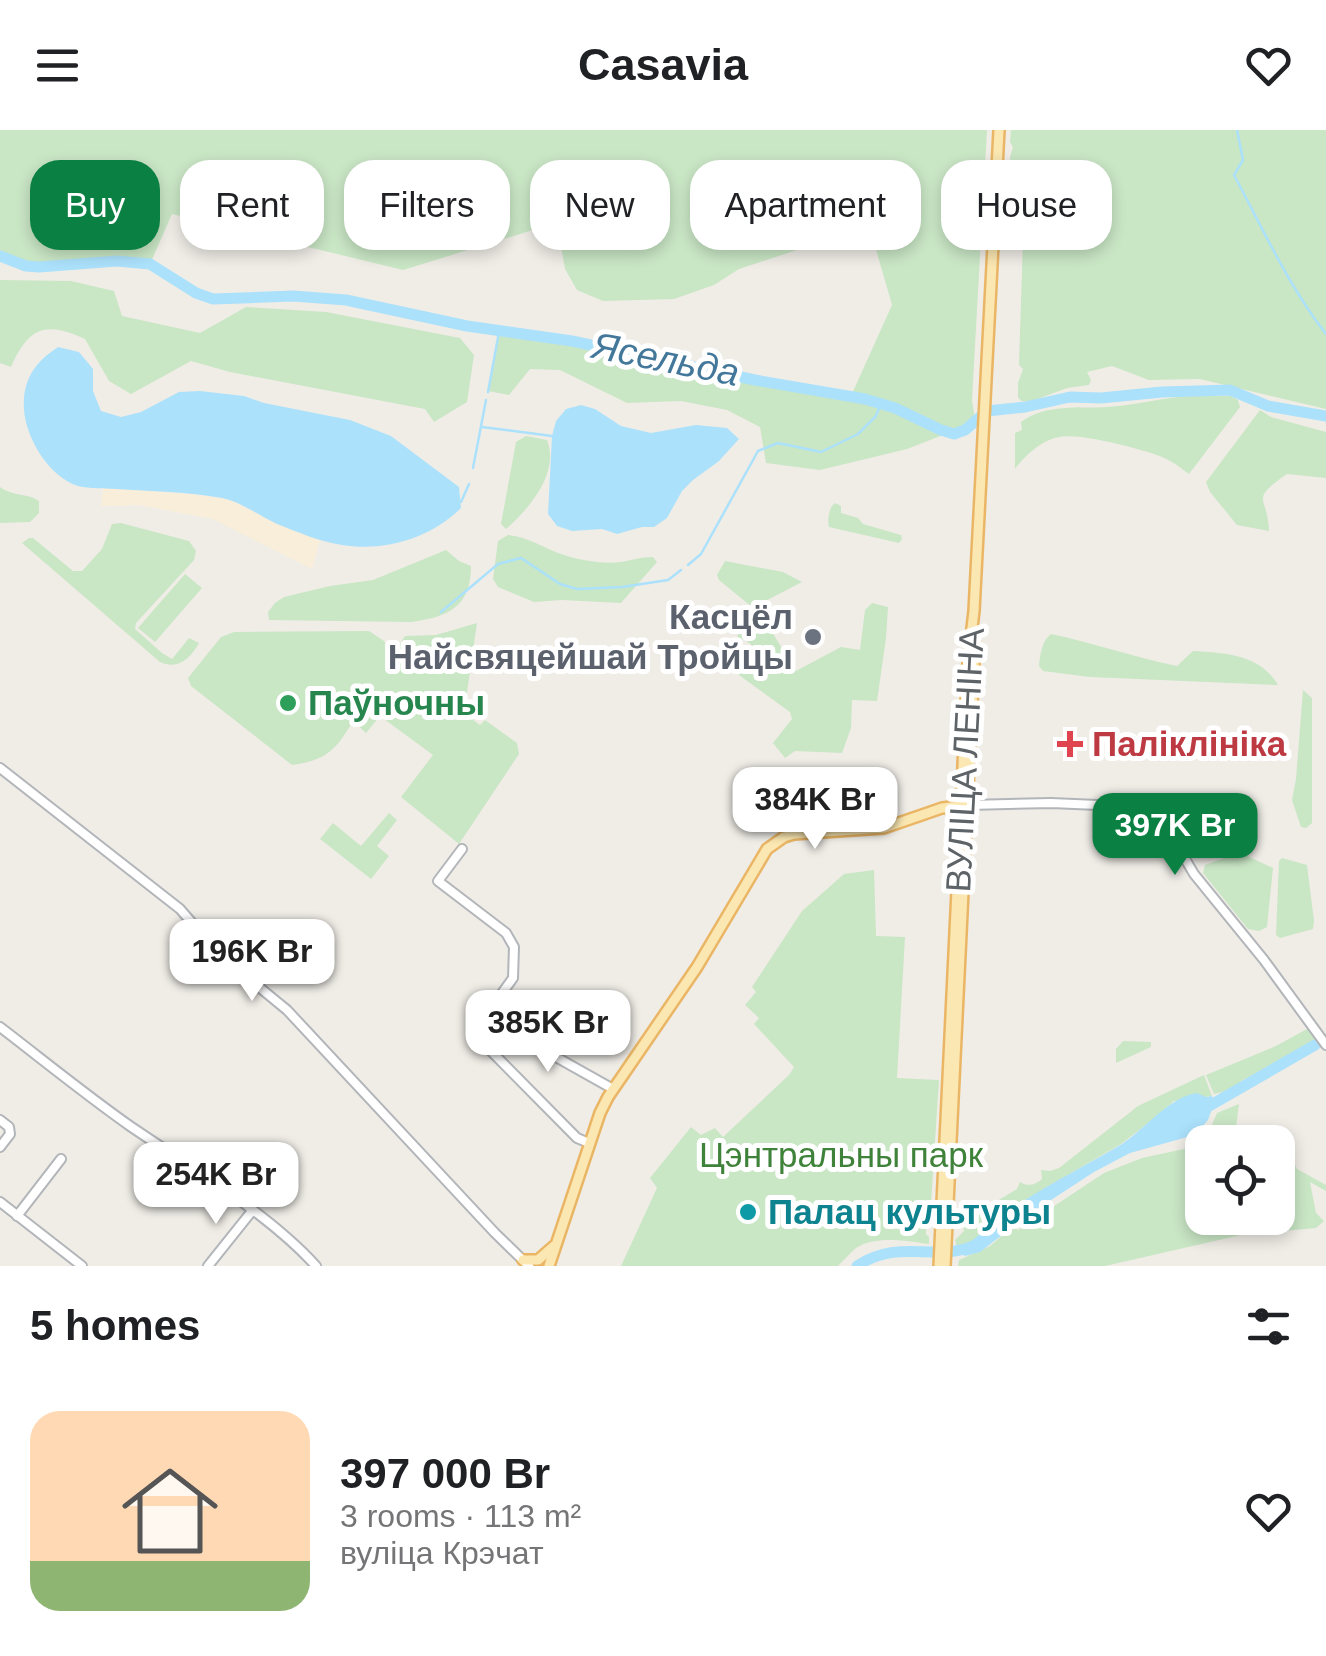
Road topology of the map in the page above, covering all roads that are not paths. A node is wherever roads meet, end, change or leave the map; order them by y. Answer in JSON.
{"nodes":[{"id":1,"x":999,"y":130,"type":"edge"},
{"id":2,"x":0,"y":768,"type":"edge"},
{"id":3,"x":966,"y":805,"type":"junction"},
{"id":4,"x":462,"y":848,"type":"dead end"},
{"id":5,"x":506,"y":1025,"type":"dead end"},
{"id":6,"x":0,"y":1028,"type":"edge"},
{"id":7,"x":1326,"y":1045,"type":"edge"},
{"id":8,"x":613,"y":1089,"type":"junction"},
{"id":9,"x":0,"y":1120,"type":"edge"},
{"id":10,"x":589,"y":1144,"type":"junction"},
{"id":11,"x":0,"y":1147,"type":"edge"},
{"id":12,"x":61,"y":1159,"type":"dead end"},
{"id":13,"x":0,"y":1202,"type":"edge"},
{"id":14,"x":252,"y":1211,"type":"junction"},
{"id":15,"x":17,"y":1216,"type":"junction"},
{"id":16,"x":556,"y":1244,"type":"junction"},
{"id":17,"x":526,"y":1263,"type":"edge"},
{"id":18,"x":942,"y":1265,"type":"edge"},
{"id":19,"x":82,"y":1266,"type":"edge"},
{"id":20,"x":208,"y":1266,"type":"edge"},
{"id":21,"x":316,"y":1266,"type":"edge"},
{"id":22,"x":549,"y":1266,"type":"edge"}],
"edges":[{"from":1,"to":3,"type":"main road","name":"ВУЛІЦА ЛЕНІНА"},
{"from":2,"to":17,"type":"street"},
{"from":3,"to":7,"type":"street"},
{"from":3,"to":8,"type":"main road"},
{"from":3,"to":18,"type":"main road","name":"ВУЛІЦА ЛЕНІНА"},
{"from":4,"to":10,"type":"street"},
{"from":5,"to":8,"type":"street"},
{"from":6,"to":14,"type":"street"},
{"from":8,"to":10,"type":"main road"},
{"from":9,"to":11,"type":"street"},
{"from":10,"to":16,"type":"main road"},
{"from":12,"to":15,"type":"street"},
{"from":13,"to":15,"type":"street"},
{"from":14,"to":20,"type":"street"},
{"from":14,"to":21,"type":"street"},
{"from":15,"to":19,"type":"street"},
{"from":16,"to":17,"type":"main road"},
{"from":16,"to":22,"type":"main road"}]}
